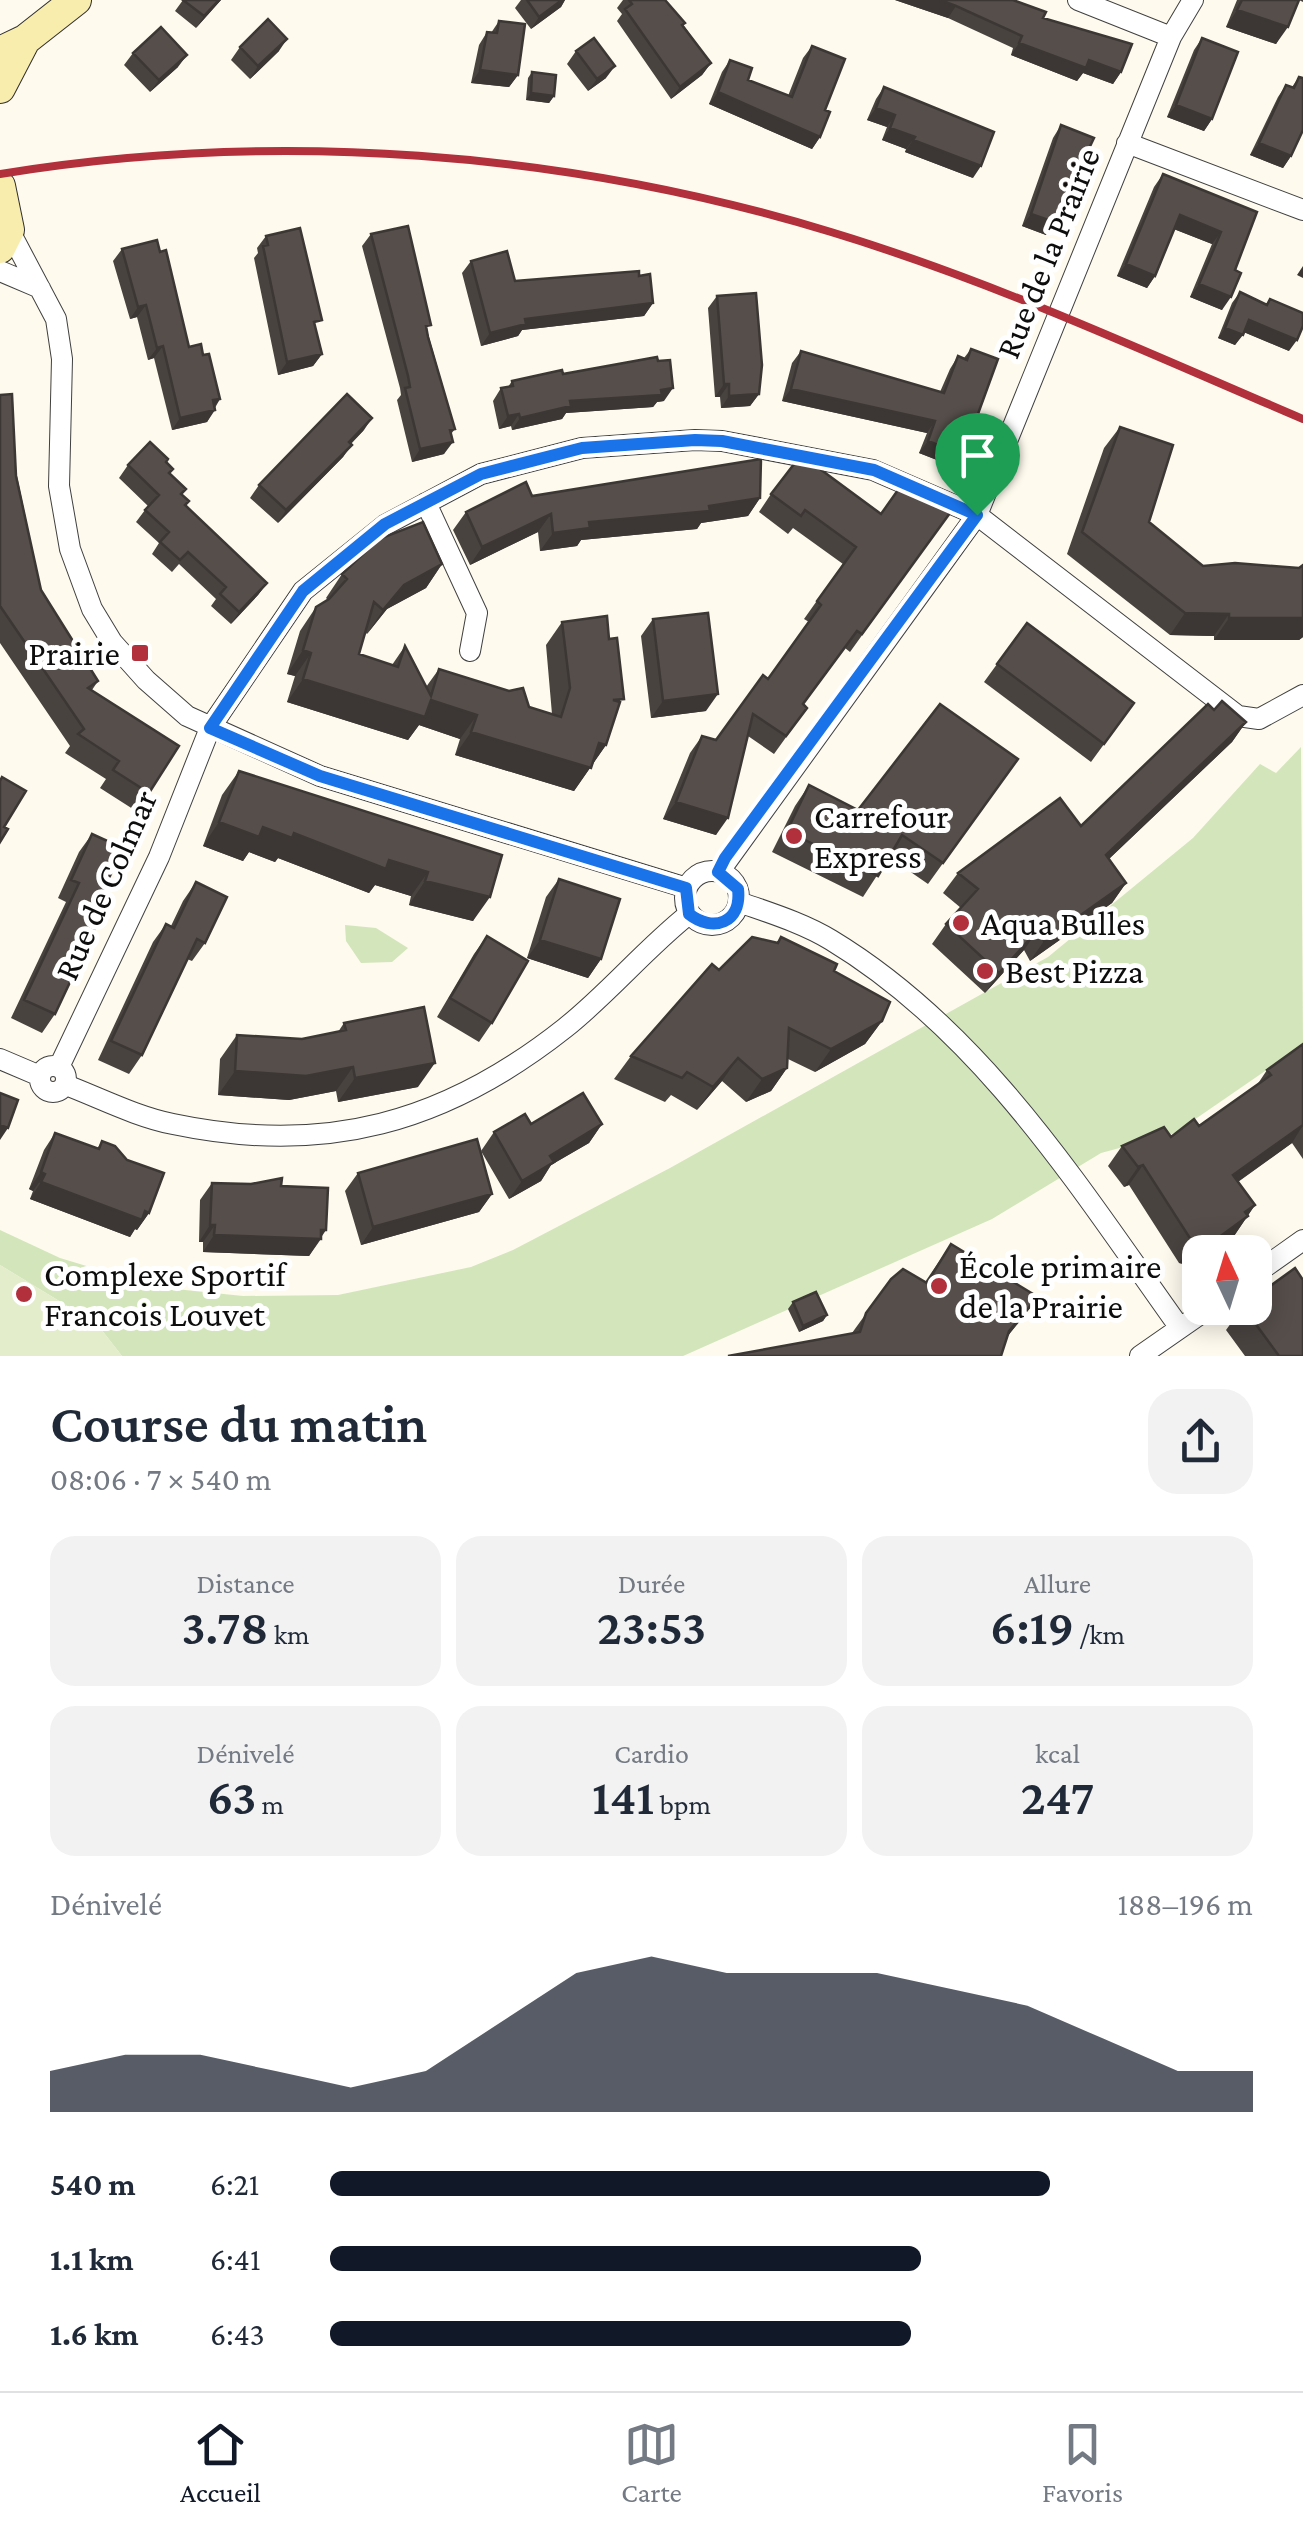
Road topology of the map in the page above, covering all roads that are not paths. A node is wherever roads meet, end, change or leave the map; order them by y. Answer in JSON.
{"nodes":[{"id":1,"x":76,"y":0,"type":"edge"},
{"id":2,"x":1078,"y":0,"type":"edge"},
{"id":3,"x":1193,"y":0,"type":"edge"},
{"id":4,"x":1171,"y":36,"type":"junction"},
{"id":5,"x":13,"y":46,"type":"edge"},
{"id":6,"x":0,"y":88,"type":"edge"},
{"id":7,"x":1128,"y":143,"type":"junction"},
{"id":8,"x":0,"y":186,"type":"edge"},
{"id":9,"x":1303,"y":210,"type":"edge"},
{"id":10,"x":4,"y":239,"type":"edge"},
{"id":11,"x":0,"y":270,"type":"edge"},
{"id":12,"x":40,"y":288,"type":"junction"},
{"id":13,"x":426,"y":503,"type":"junction"},
{"id":14,"x":977,"y":515,"type":"junction"},
{"id":15,"x":470,"y":652,"type":"dead end"},
{"id":16,"x":1303,"y":695,"type":"edge"},
{"id":17,"x":210,"y":728,"type":"junction"},
{"id":18,"x":718,"y":872,"type":"junction"},
{"id":19,"x":686,"y":888,"type":"junction"},
{"id":20,"x":740,"y":902,"type":"junction"},
{"id":21,"x":689,"y":914,"type":"junction"},
{"id":22,"x":0,"y":1059,"type":"edge"},
{"id":23,"x":55,"y":1076,"type":"junction"},
{"id":24,"x":1303,"y":1240,"type":"edge"},
{"id":25,"x":1272,"y":1262,"type":"edge"},
{"id":26,"x":1184,"y":1325,"type":"edge"},
{"id":27,"x":1180,"y":1328,"type":"junction"},
{"id":28,"x":1140,"y":1356,"type":"edge"}],
"edges":[{"from":1,"to":5,"type":"main road"},
{"from":2,"to":4,"type":"street"},
{"from":3,"to":4,"type":"street","name":"Rue de la Prairie"},
{"from":4,"to":7,"type":"street","name":"Rue de la Prairie"},
{"from":5,"to":6,"type":"main road"},
{"from":7,"to":9,"type":"street"},
{"from":7,"to":14,"type":"street","name":"Rue de la Prairie"},
{"from":8,"to":10,"type":"main road"},
{"from":10,"to":12,"type":"street"},
{"from":11,"to":12,"type":"street"},
{"from":12,"to":17,"type":"street"},
{"from":13,"to":14,"type":"street","name":"Rue de Colmar"},
{"from":13,"to":15,"type":"street"},
{"from":13,"to":17,"type":"street","name":"Rue de Colmar"},
{"from":14,"to":16,"type":"street","name":"Rue de Colmar"},
{"from":14,"to":18,"type":"street","name":"Rue de la Prairie"},
{"from":17,"to":19,"type":"street"},
{"from":17,"to":23,"type":"street","name":"Rue de Colmar"},
{"from":18,"to":19,"type":"street"},
{"from":18,"to":20,"type":"street"},
{"from":19,"to":21,"type":"street"},
{"from":20,"to":21,"type":"street"},
{"from":20,"to":27,"type":"street"},
{"from":21,"to":23,"type":"street"},
{"from":22,"to":23,"type":"street"},
{"from":24,"to":25,"type":"street"},
{"from":26,"to":27,"type":"street"},
{"from":27,"to":28,"type":"street"}]}
